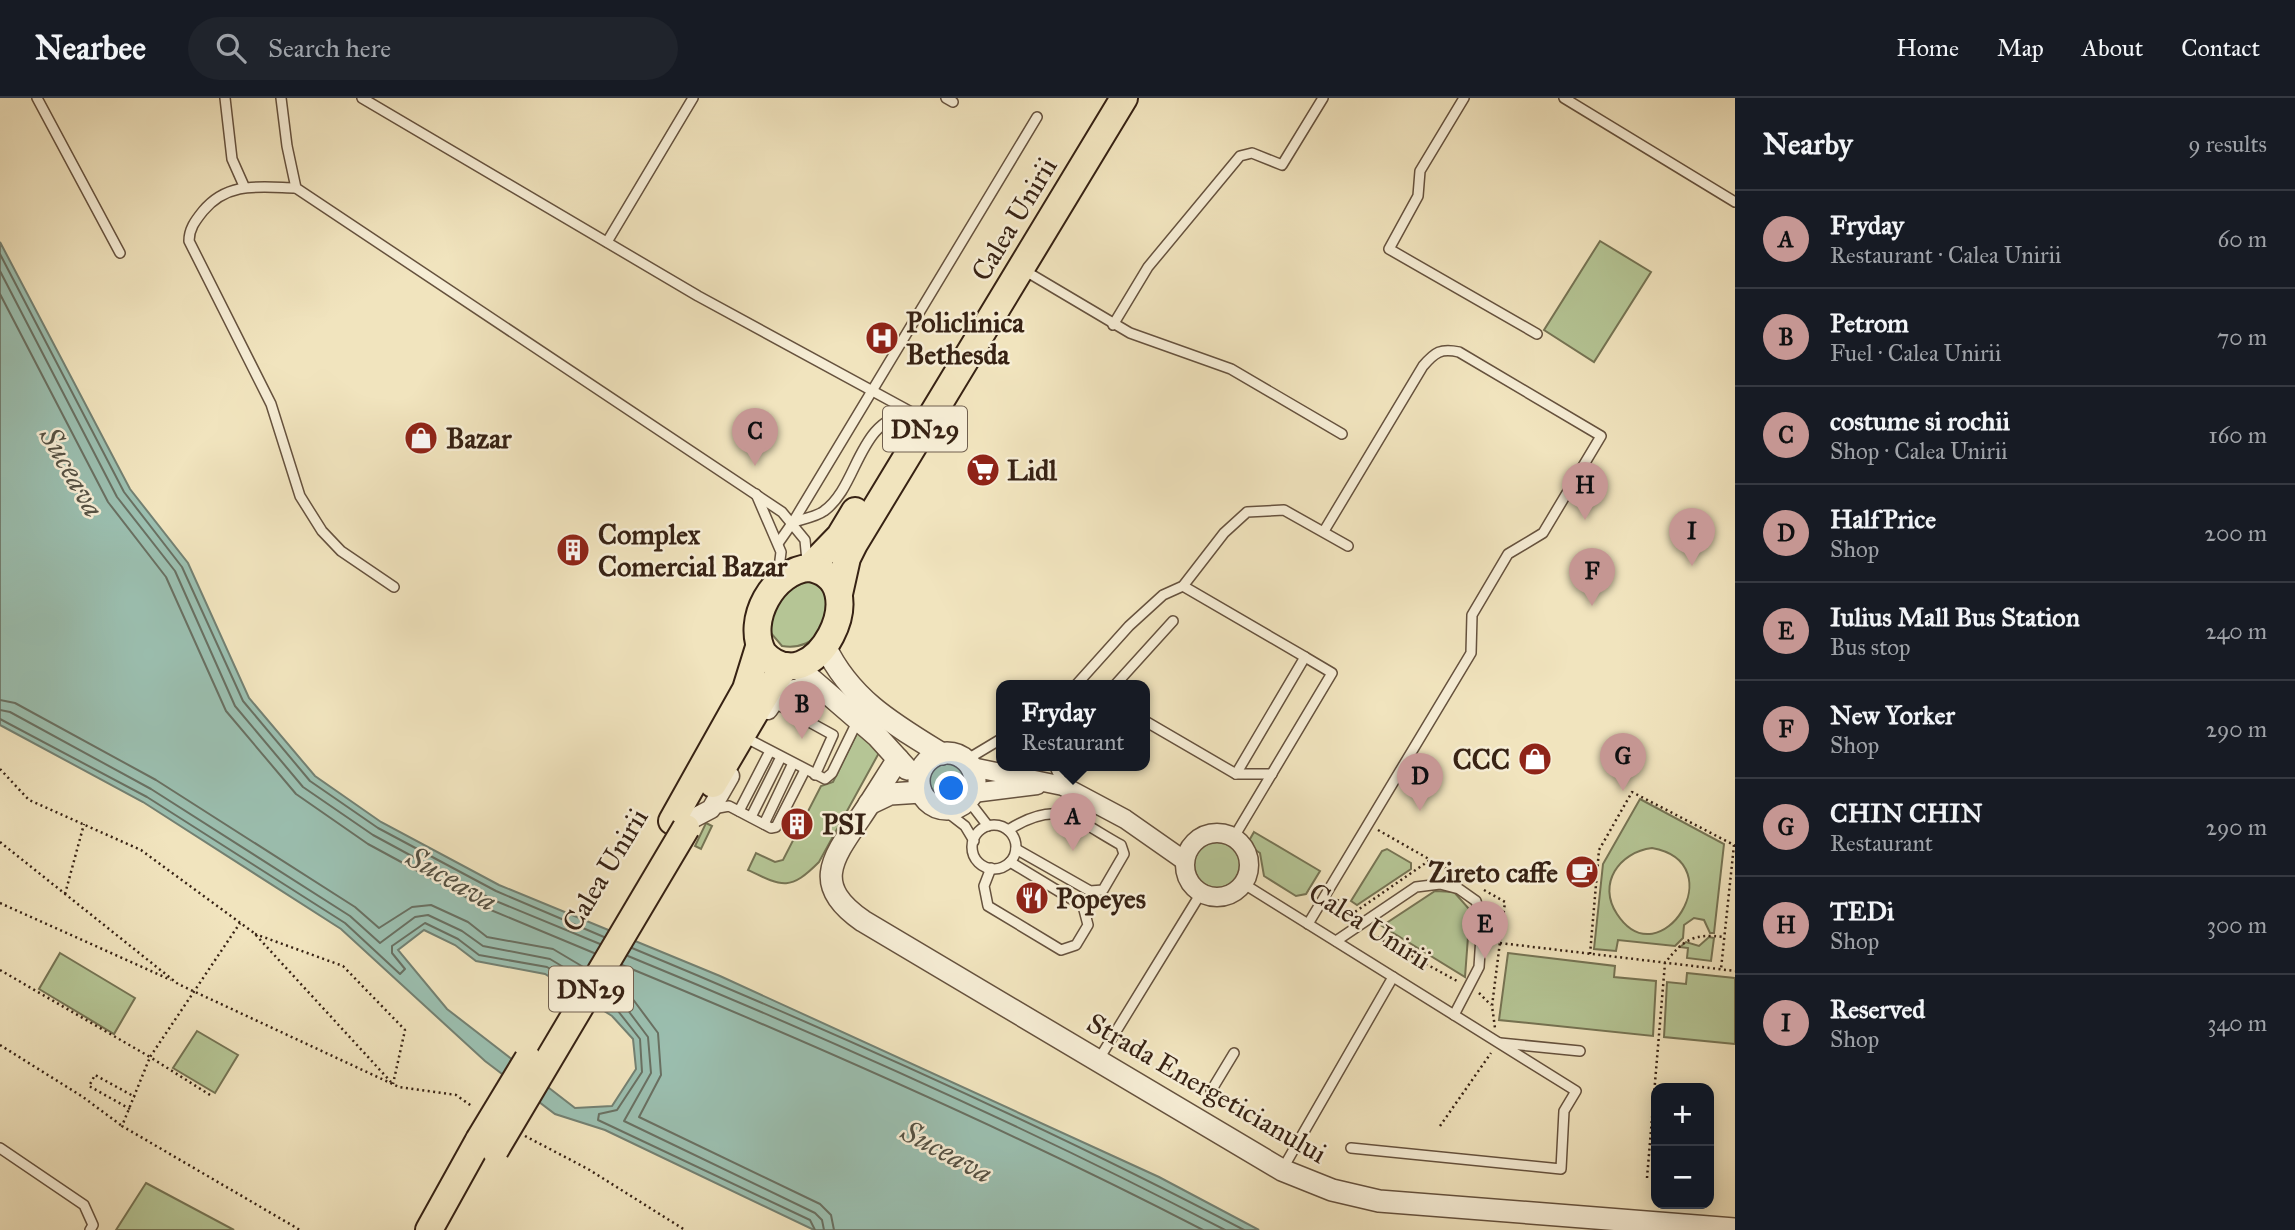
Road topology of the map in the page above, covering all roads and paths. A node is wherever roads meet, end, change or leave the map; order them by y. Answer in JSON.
{"nodes":[{"id":1,"x":37,"y":98,"type":"edge"},
{"id":2,"x":225,"y":98,"type":"edge"},
{"id":3,"x":281,"y":98,"type":"edge"},
{"id":4,"x":362,"y":98,"type":"edge"},
{"id":5,"x":693,"y":98,"type":"edge"},
{"id":6,"x":1102,"y":98,"type":"edge"},
{"id":7,"x":1124,"y":98,"type":"edge"},
{"id":8,"x":1323,"y":98,"type":"edge"},
{"id":9,"x":1464,"y":98,"type":"edge"},
{"id":10,"x":1564,"y":98,"type":"edge"},
{"id":11,"x":1037,"y":117,"type":"dead end"},
{"id":12,"x":244,"y":186,"type":"junction"},
{"id":13,"x":296,"y":188,"type":"junction"},
{"id":14,"x":1735,"y":202,"type":"edge"},
{"id":15,"x":607,"y":242,"type":"junction"},
{"id":16,"x":120,"y":253,"type":"dead end"},
{"id":17,"x":1021,"y":268,"type":"junction"},
{"id":18,"x":1113,"y":325,"type":"junction"},
{"id":19,"x":1536,"y":334,"type":"dead end"},
{"id":20,"x":872,"y":391,"type":"junction"},
{"id":21,"x":913,"y":413,"type":"junction"},
{"id":22,"x":1342,"y":434,"type":"dead end"},
{"id":23,"x":756,"y":493,"type":"junction"},
{"id":24,"x":793,"y":523,"type":"junction"},
{"id":25,"x":1324,"y":531,"type":"junction"},
{"id":26,"x":779,"y":542,"type":"junction"},
{"id":27,"x":1348,"y":546,"type":"dead end"},
{"id":28,"x":808,"y":568,"type":"junction"},
{"id":29,"x":776,"y":584,"type":"junction"},
{"id":30,"x":1183,"y":586,"type":"junction"},
{"id":31,"x":394,"y":587,"type":"dead end"},
{"id":32,"x":839,"y":594,"type":"junction"},
{"id":33,"x":1173,"y":621,"type":"dead end"},
{"id":34,"x":825,"y":646,"type":"junction"},
{"id":35,"x":760,"y":647,"type":"junction"},
{"id":36,"x":1305,"y":657,"type":"junction"},
{"id":37,"x":791,"y":666,"type":"junction"},
{"id":38,"x":1080,"y":680,"type":"edge"},
{"id":39,"x":1120,"y":680,"type":"edge"},
{"id":40,"x":827,"y":695,"type":"junction"},
{"id":41,"x":773,"y":702,"type":"junction"},
{"id":42,"x":858,"y":720,"type":"junction"},
{"id":43,"x":1150,"y":723,"type":"edge"},
{"id":44,"x":750,"y":740,"type":"junction"},
{"id":45,"x":996,"y":743,"type":"edge"},
{"id":46,"x":770,"y":751,"type":"junction"},
{"id":47,"x":942,"y":754,"type":"junction"},
{"id":48,"x":782,"y":757,"type":"junction"},
{"id":49,"x":898,"y":759,"type":"junction"},
{"id":50,"x":793,"y":763,"type":"junction"},
{"id":51,"x":969,"y":764,"type":"junction"},
{"id":52,"x":996,"y":768,"type":"edge"},
{"id":53,"x":0,"y":769,"type":"edge"},
{"id":54,"x":1012,"y":771,"type":"edge"},
{"id":55,"x":810,"y":772,"type":"junction"},
{"id":56,"x":1236,"y":774,"type":"junction"},
{"id":57,"x":1272,"y":774,"type":"junction"},
{"id":58,"x":1056,"y":778,"type":"edge"},
{"id":59,"x":920,"y":787,"type":"junction"},
{"id":60,"x":971,"y":797,"type":"junction"},
{"id":61,"x":869,"y":804,"type":"junction"},
{"id":62,"x":943,"y":809,"type":"junction"},
{"id":63,"x":739,"y":811,"type":"junction"},
{"id":64,"x":751,"y":817,"type":"junction"},
{"id":65,"x":690,"y":819,"type":"junction"},
{"id":66,"x":83,"y":824,"type":"junction"},
{"id":67,"x":764,"y":824,"type":"junction"},
{"id":68,"x":988,"y":826,"type":"junction"},
{"id":69,"x":1008,"y":830,"type":"junction"},
{"id":70,"x":1234,"y":837,"type":"junction"},
{"id":71,"x":974,"y":841,"type":"junction"},
{"id":72,"x":1371,"y":841,"type":"dead end"},
{"id":73,"x":0,"y":842,"type":"edge"},
{"id":74,"x":1016,"y":849,"type":"junction"},
{"id":75,"x":1430,"y":860,"type":"junction"},
{"id":76,"x":1185,"y":861,"type":"junction"},
{"id":77,"x":1010,"y":862,"type":"junction"},
{"id":78,"x":990,"y":868,"type":"junction"},
{"id":79,"x":1462,"y":878,"type":"dead end"},
{"id":80,"x":1244,"y":884,"type":"junction"},
{"id":81,"x":1484,"y":890,"type":"dead end"},
{"id":82,"x":1200,"y":893,"type":"junction"},
{"id":83,"x":65,"y":894,"type":"junction"},
{"id":84,"x":1338,"y":898,"type":"dead end"},
{"id":85,"x":0,"y":903,"type":"edge"},
{"id":86,"x":1337,"y":905,"type":"junction"},
{"id":87,"x":1335,"y":914,"type":"dead end"},
{"id":88,"x":240,"y":923,"type":"junction"},
{"id":89,"x":1308,"y":924,"type":"junction"},
{"id":90,"x":1359,"y":927,"type":"junction"},
{"id":91,"x":254,"y":933,"type":"junction"},
{"id":92,"x":1724,"y":937,"type":"junction"},
{"id":93,"x":1336,"y":942,"type":"junction"},
{"id":94,"x":1500,"y":943,"type":"junction"},
{"id":95,"x":1590,"y":954,"type":"junction"},
{"id":96,"x":1665,"y":963,"type":"junction"},
{"id":97,"x":1721,"y":969,"type":"junction"},
{"id":98,"x":0,"y":971,"type":"edge"},
{"id":99,"x":1735,"y":971,"type":"edge"},
{"id":100,"x":1393,"y":977,"type":"junction"},
{"id":101,"x":174,"y":981,"type":"junction"},
{"id":102,"x":1469,"y":987,"type":"junction"},
{"id":103,"x":193,"y":991,"type":"junction"},
{"id":104,"x":1492,"y":1006,"type":"junction"},
{"id":105,"x":1454,"y":1015,"type":"junction"},
{"id":106,"x":1498,"y":1043,"type":"junction"},
{"id":107,"x":0,"y":1045,"type":"edge"},
{"id":108,"x":1580,"y":1051,"type":"dead end"},
{"id":109,"x":1234,"y":1053,"type":"dead end"},
{"id":110,"x":150,"y":1057,"type":"junction"},
{"id":111,"x":1099,"y":1059,"type":"junction"},
{"id":112,"x":393,"y":1084,"type":"junction"},
{"id":113,"x":1211,"y":1091,"type":"dead end"},
{"id":114,"x":210,"y":1095,"type":"dead end"},
{"id":115,"x":135,"y":1097,"type":"junction"},
{"id":116,"x":130,"y":1109,"type":"junction"},
{"id":117,"x":478,"y":1110,"type":"dead end"},
{"id":118,"x":122,"y":1126,"type":"junction"},
{"id":119,"x":1440,"y":1126,"type":"dead end"},
{"id":120,"x":515,"y":1130,"type":"dead end"},
{"id":121,"x":487,"y":1145,"type":"junction"},
{"id":122,"x":0,"y":1148,"type":"edge"},
{"id":123,"x":1351,"y":1148,"type":"dead end"},
{"id":124,"x":1282,"y":1170,"type":"junction"},
{"id":125,"x":1647,"y":1178,"type":"dead end"},
{"id":126,"x":1735,"y":1229,"type":"edge"},
{"id":127,"x":90,"y":1230,"type":"edge"},
{"id":128,"x":300,"y":1230,"type":"edge"},
{"id":129,"x":429,"y":1230,"type":"edge"},
{"id":130,"x":448,"y":1230,"type":"edge"},
{"id":131,"x":685,"y":1230,"type":"edge"}],
"edges":[{"from":1,"to":16,"type":"lane"},
{"from":2,"to":12,"type":"lane"},
{"from":3,"to":13,"type":"lane"},
{"from":4,"to":15,"type":"lane"},
{"from":5,"to":15,"type":"lane"},
{"from":6,"to":21,"type":"main road","name":"Calea Unirii","number":"DN29"},
{"from":7,"to":17,"type":"main road","name":"Calea Unirii","number":"DN29"},
{"from":8,"to":18,"type":"lane"},
{"from":9,"to":19,"type":"lane"},
{"from":10,"to":14,"type":"lane"},
{"from":11,"to":20,"type":"lane"},
{"from":12,"to":13,"type":"lane"},
{"from":12,"to":31,"type":"lane"},
{"from":13,"to":23,"type":"lane"},
{"from":15,"to":20,"type":"lane"},
{"from":17,"to":18,"type":"lane"},
{"from":17,"to":32,"type":"main road","name":"Calea Unirii","number":"DN29"},
{"from":18,"to":22,"type":"lane"},
{"from":20,"to":21,"type":"lane"},
{"from":20,"to":24,"type":"lane"},
{"from":21,"to":24,"type":"lane"},
{"from":21,"to":28,"type":"main road","name":"Calea Unirii","number":"DN29"},
{"from":23,"to":24,"type":"lane"},
{"from":23,"to":26,"type":"lane"},
{"from":24,"to":26,"type":"lane"},
{"from":24,"to":28,"type":"lane"},
{"from":25,"to":27,"type":"lane"},
{"from":25,"to":30,"type":"lane"},
{"from":25,"to":89,"type":"lane"},
{"from":26,"to":29,"type":"lane"},
{"from":28,"to":29,"type":"main road","number":"DN29"},
{"from":28,"to":32,"type":"main road"},
{"from":29,"to":35,"type":"main road","number":"DN29"},
{"from":30,"to":36,"type":"lane"},
{"from":30,"to":38,"type":"lane"},
{"from":32,"to":34,"type":"main road","number":"DN29"},
{"from":33,"to":39,"type":"lane"},
{"from":34,"to":37,"type":"main road","number":"DN29"},
{"from":34,"to":47,"type":"street"},
{"from":35,"to":37,"type":"main road"},
{"from":35,"to":65,"type":"main road","name":"Calea Unirii","number":"DN29"},
{"from":36,"to":56,"type":"lane"},
{"from":36,"to":57,"type":"lane"},
{"from":37,"to":40,"type":"street"},
{"from":37,"to":65,"type":"main road","name":"Calea Unirii","number":"DN29"},
{"from":40,"to":41,"type":"street"},
{"from":40,"to":42,"type":"street"},
{"from":41,"to":44,"type":"street"},
{"from":41,"to":55,"type":"lane"},
{"from":42,"to":49,"type":"street"},
{"from":42,"to":55,"type":"lane"},
{"from":43,"to":56,"type":"lane"},
{"from":44,"to":46,"type":"lane"},
{"from":44,"to":65,"type":"street"},
{"from":45,"to":51,"type":"lane"},
{"from":46,"to":48,"type":"lane"},
{"from":46,"to":63,"type":"lane"},
{"from":47,"to":51,"type":"street"},
{"from":47,"to":59,"type":"street"},
{"from":48,"to":50,"type":"lane"},
{"from":48,"to":64,"type":"lane"},
{"from":49,"to":59,"type":"street"},
{"from":49,"to":61,"type":"street","name":"Strada Energeticianului"},
{"from":50,"to":55,"type":"lane"},
{"from":50,"to":67,"type":"lane"},
{"from":51,"to":52,"type":"street"},
{"from":51,"to":60,"type":"street"},
{"from":53,"to":66,"type":"path"},
{"from":54,"to":58,"type":"street"},
{"from":55,"to":67,"type":"lane"},
{"from":56,"to":57,"type":"lane"},
{"from":57,"to":70,"type":"lane"},
{"from":58,"to":60,"type":"street"},
{"from":58,"to":76,"type":"street"},
{"from":59,"to":61,"type":"street"},
{"from":59,"to":62,"type":"street"},
{"from":60,"to":62,"type":"street"},
{"from":60,"to":68,"type":"lane"},
{"from":61,"to":111,"type":"street","name":"Strada Energeticianului"},
{"from":62,"to":71,"type":"lane"},
{"from":63,"to":64,"type":"lane"},
{"from":63,"to":65,"type":"lane"},
{"from":64,"to":67,"type":"lane"},
{"from":65,"to":121,"type":"main road","name":"Calea Unirii","number":"DN29","bridge":true},
{"from":66,"to":83,"type":"path"},
{"from":66,"to":88,"type":"path"},
{"from":68,"to":69,"type":"lane"},
{"from":68,"to":71,"type":"lane"},
{"from":69,"to":74,"type":"lane"},
{"from":69,"to":74,"type":"lane"},
{"from":70,"to":76,"type":"street"},
{"from":70,"to":80,"type":"street"},
{"from":71,"to":78,"type":"lane"},
{"from":72,"to":75,"type":"path"},
{"from":73,"to":83,"type":"path"},
{"from":74,"to":77,"type":"lane"},
{"from":75,"to":79,"type":"path"},
{"from":75,"to":86,"type":"path"},
{"from":76,"to":82,"type":"street"},
{"from":77,"to":78,"type":"lane"},
{"from":77,"to":78,"type":"lane"},
{"from":80,"to":82,"type":"street"},
{"from":80,"to":89,"type":"lane","name":"Calea Unirii"},
{"from":81,"to":94,"type":"path"},
{"from":82,"to":111,"type":"lane"},
{"from":83,"to":101,"type":"path"},
{"from":84,"to":86,"type":"path"},
{"from":85,"to":101,"type":"path"},
{"from":86,"to":87,"type":"path"},
{"from":88,"to":91,"type":"path"},
{"from":88,"to":103,"type":"path"},
{"from":89,"to":93,"type":"lane","name":"Calea Unirii"},
{"from":90,"to":93,"type":"lane"},
{"from":90,"to":102,"type":"path"},
{"from":90,"to":102,"type":"lane"},
{"from":91,"to":112,"type":"path"},
{"from":91,"to":112,"type":"path"},
{"from":92,"to":95,"type":"path"},
{"from":92,"to":96,"type":"path"},
{"from":92,"to":97,"type":"path"},
{"from":93,"to":100,"type":"lane","name":"Calea Unirii"},
{"from":94,"to":95,"type":"path"},
{"from":94,"to":104,"type":"path"},
{"from":95,"to":96,"type":"path"},
{"from":96,"to":97,"type":"path"},
{"from":96,"to":125,"type":"path"},
{"from":97,"to":99,"type":"path"},
{"from":98,"to":110,"type":"path"},
{"from":100,"to":105,"type":"lane","name":"Calea Unirii"},
{"from":100,"to":124,"type":"lane"},
{"from":101,"to":103,"type":"path"},
{"from":102,"to":104,"type":"path"},
{"from":102,"to":105,"type":"lane"},
{"from":103,"to":110,"type":"path"},
{"from":103,"to":112,"type":"path"},
{"from":104,"to":106,"type":"path"},
{"from":105,"to":106,"type":"lane","name":"Calea Unirii"},
{"from":106,"to":108,"type":"lane"},
{"from":106,"to":119,"type":"path"},
{"from":106,"to":123,"type":"lane","name":"Calea Unirii"},
{"from":107,"to":118,"type":"path"},
{"from":109,"to":113,"type":"lane"},
{"from":110,"to":114,"type":"path"},
{"from":110,"to":115,"type":"path"},
{"from":111,"to":124,"type":"street","name":"Strada Energeticianului"},
{"from":112,"to":117,"type":"path"},
{"from":115,"to":116,"type":"path"},
{"from":115,"to":116,"type":"path"},
{"from":116,"to":118,"type":"path"},
{"from":118,"to":128,"type":"path"},
{"from":120,"to":131,"type":"path"},
{"from":121,"to":129,"type":"main road","name":"Calea Unirii","number":"DN29"},
{"from":121,"to":130,"type":"main road","name":"Calea Unirii","number":"DN29"},
{"from":122,"to":127,"type":"lane"},
{"from":124,"to":126,"type":"street","name":"Strada Energeticianului"}]}
